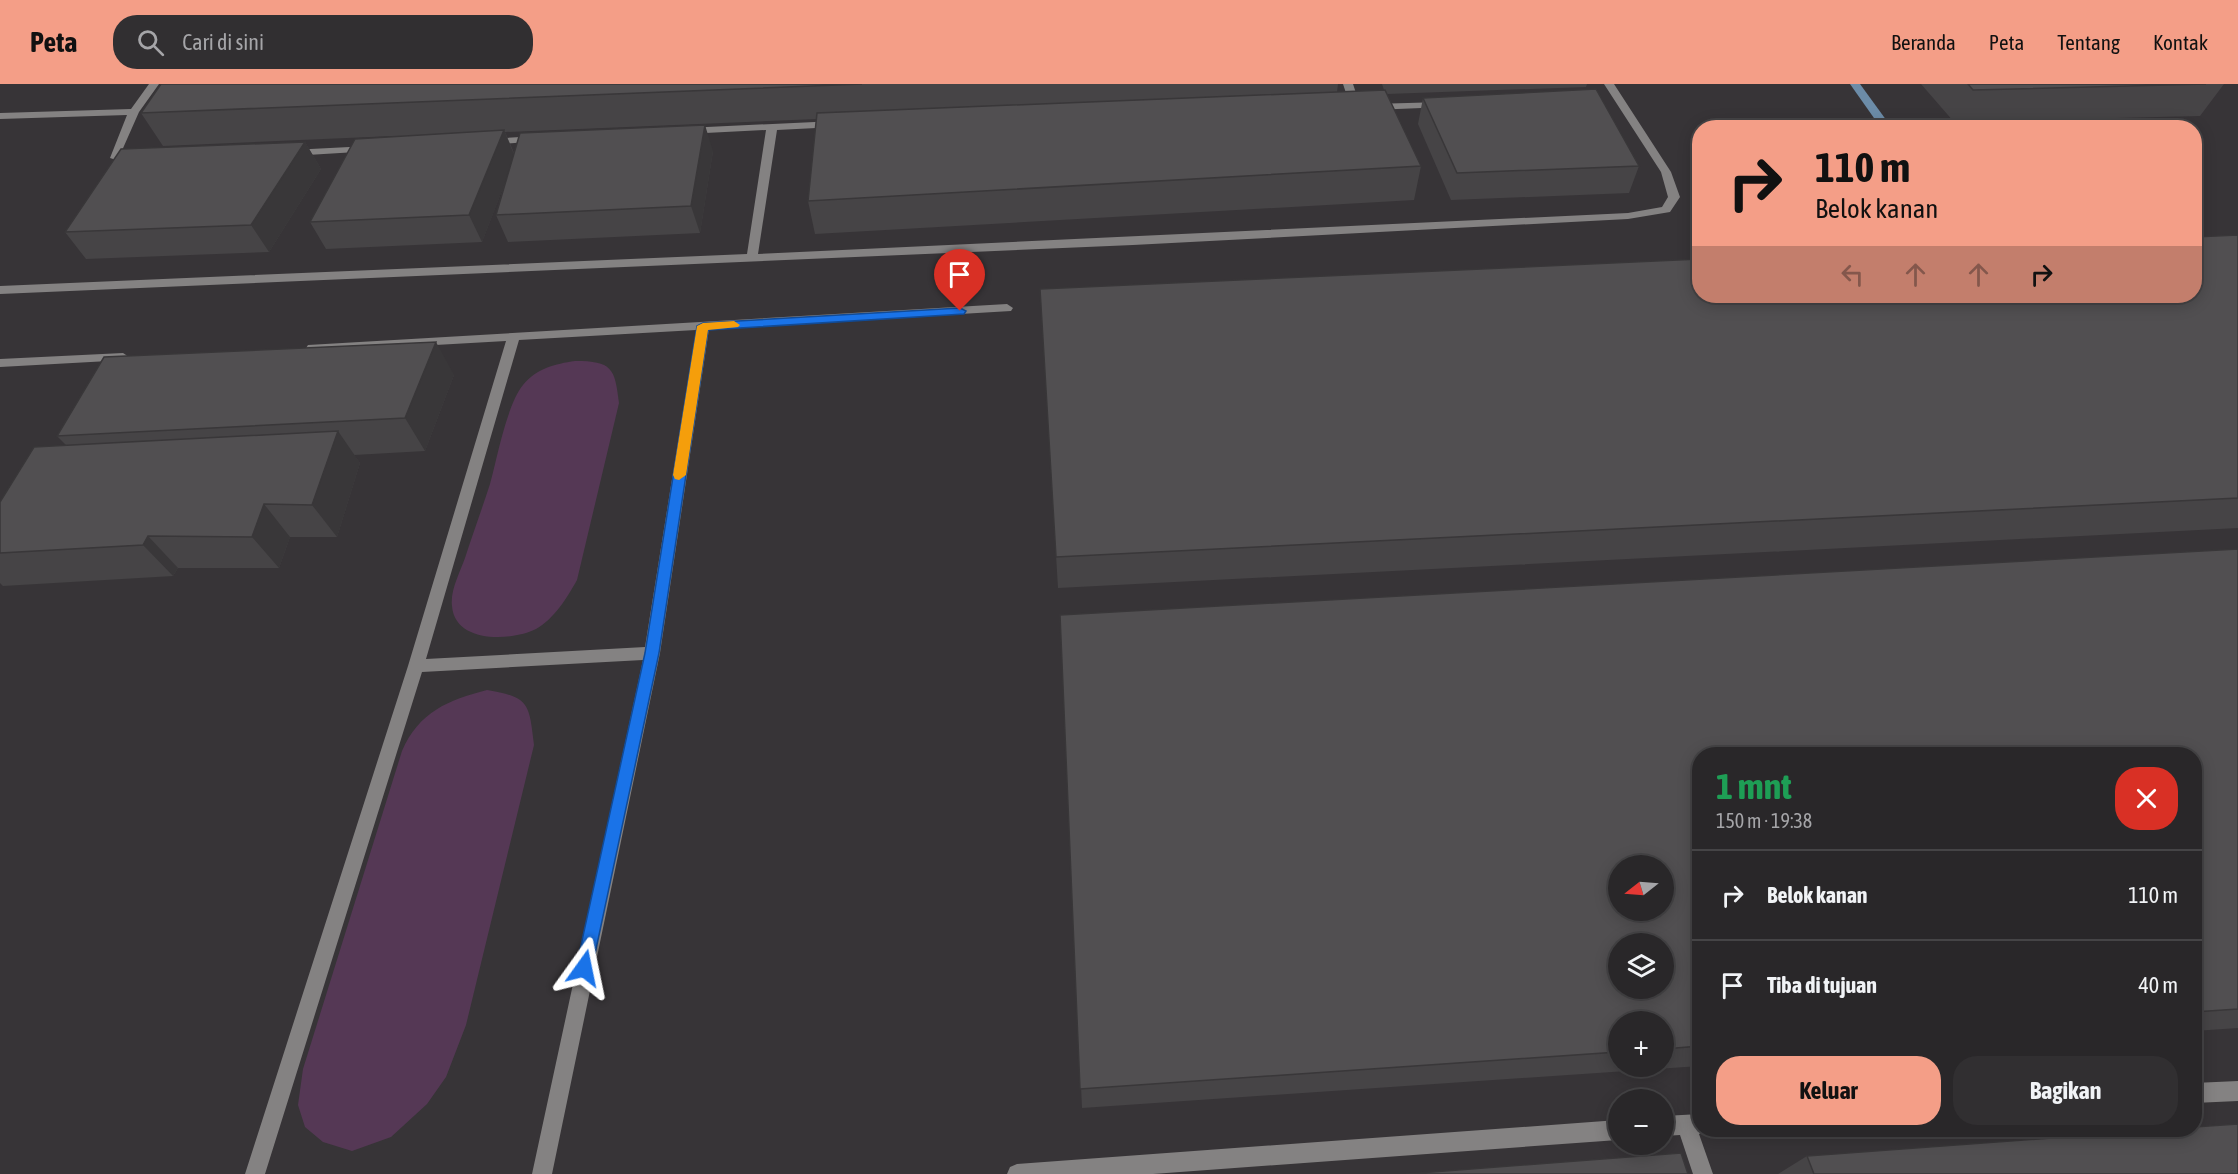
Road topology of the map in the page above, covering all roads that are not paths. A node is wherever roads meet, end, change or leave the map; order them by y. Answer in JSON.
{"nodes":[{"id":1,"x":154,"y":84,"type":"edge"},
{"id":2,"x":1348,"y":84,"type":"edge"},
{"id":3,"x":1609,"y":84,"type":"edge"},
{"id":4,"x":1451,"y":105,"type":"edge"},
{"id":5,"x":1344,"y":108,"type":"edge"},
{"id":6,"x":1356,"y":108,"type":"junction"},
{"id":7,"x":134,"y":112,"type":"junction"},
{"id":8,"x":0,"y":116,"type":"edge"},
{"id":9,"x":843,"y":124,"type":"edge"},
{"id":10,"x":772,"y":126,"type":"junction"},
{"id":11,"x":678,"y":131,"type":"edge"},
{"id":12,"x":548,"y":138,"type":"edge"},
{"id":13,"x":477,"y":142,"type":"edge"},
{"id":14,"x":383,"y":148,"type":"edge"},
{"id":15,"x":277,"y":154,"type":"edge"},
{"id":16,"x":147,"y":161,"type":"edge"},
{"id":17,"x":752,"y":257,"type":"junction"},
{"id":18,"x":0,"y":290,"type":"edge"},
{"id":19,"x":1007,"y":308,"type":"dead end"},
{"id":20,"x":703,"y":326,"type":"junction"},
{"id":21,"x":513,"y":338,"type":"junction"},
{"id":22,"x":298,"y":348,"type":"edge"},
{"id":23,"x":131,"y":357,"type":"edge"},
{"id":24,"x":0,"y":363,"type":"edge"},
{"id":25,"x":652,"y":653,"type":"junction"},
{"id":26,"x":416,"y":666,"type":"junction"},
{"id":27,"x":2238,"y":1090,"type":"edge"},
{"id":28,"x":2202,"y":1092,"type":"edge"},
{"id":29,"x":1692,"y":1124,"type":"edge"},
{"id":30,"x":1674,"y":1125,"type":"edge"},
{"id":31,"x":1608,"y":1131,"type":"edge"},
{"id":32,"x":1696,"y":1137,"type":"edge"},
{"id":33,"x":255,"y":1174,"type":"edge"},
{"id":34,"x":542,"y":1174,"type":"edge"},
{"id":35,"x":1017,"y":1174,"type":"edge"},
{"id":36,"x":1703,"y":1174,"type":"edge"}],
"edges":[{"from":1,"to":7,"type":"lane"},
{"from":2,"to":6,"type":"lane"},
{"from":3,"to":17,"type":"lane"},
{"from":4,"to":6,"type":"lane"},
{"from":5,"to":6,"type":"lane"},
{"from":7,"to":8,"type":"lane"},
{"from":7,"to":16,"type":"lane"},
{"from":9,"to":10,"type":"lane"},
{"from":10,"to":11,"type":"lane"},
{"from":10,"to":17,"type":"lane"},
{"from":12,"to":13,"type":"lane"},
{"from":14,"to":15,"type":"lane"},
{"from":17,"to":18,"type":"lane"},
{"from":19,"to":20,"type":"lane"},
{"from":20,"to":21,"type":"lane"},
{"from":20,"to":25,"type":"lane"},
{"from":21,"to":22,"type":"lane"},
{"from":21,"to":26,"type":"lane"},
{"from":23,"to":24,"type":"lane"},
{"from":25,"to":26,"type":"lane"},
{"from":25,"to":34,"type":"lane"},
{"from":26,"to":33,"type":"lane"},
{"from":27,"to":28,"type":"lane"},
{"from":29,"to":30,"type":"lane"},
{"from":31,"to":35,"type":"lane"},
{"from":32,"to":36,"type":"lane"}]}
